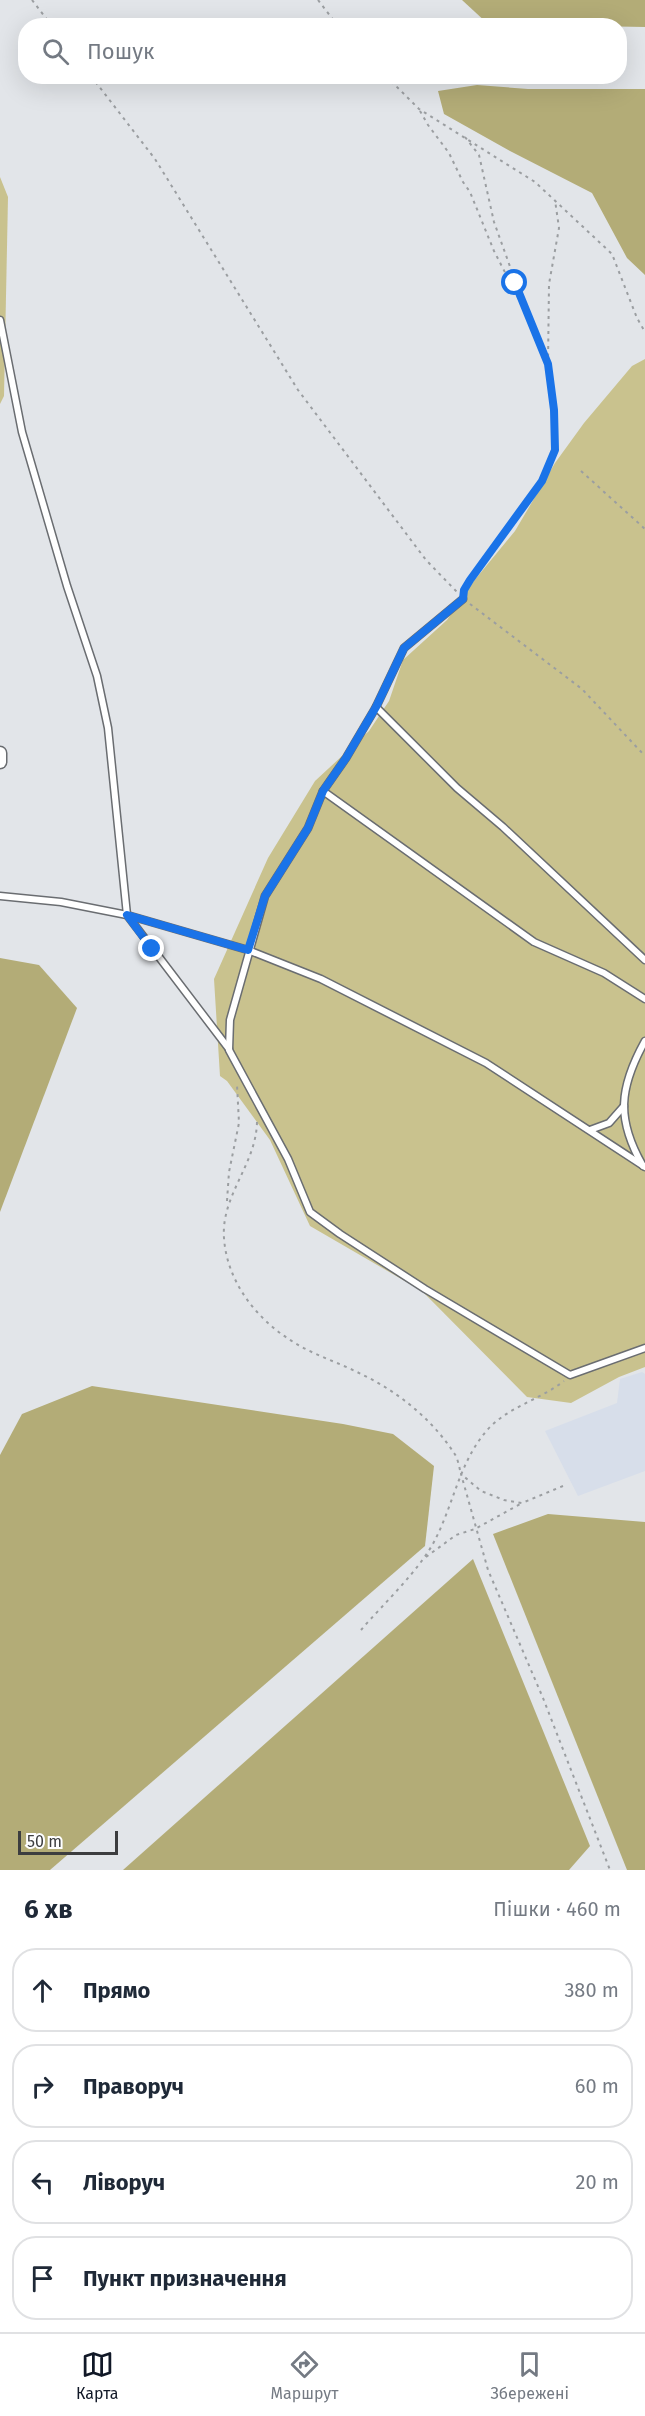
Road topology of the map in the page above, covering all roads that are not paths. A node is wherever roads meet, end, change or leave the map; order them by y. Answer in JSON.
{"nodes":[{"id":1,"x":0,"y":320,"type":"edge"},
{"id":2,"x":463,"y":599,"type":"road end"},
{"id":3,"x":376,"y":707,"type":"junction"},
{"id":4,"x":0,"y":753,"type":"edge"},
{"id":5,"x":0,"y":762,"type":"edge"},
{"id":6,"x":323,"y":791,"type":"junction"},
{"id":7,"x":0,"y":896,"type":"edge"},
{"id":8,"x":127,"y":915,"type":"junction"},
{"id":9,"x":248,"y":950,"type":"junction"},
{"id":10,"x":645,"y":960,"type":"edge"},
{"id":11,"x":645,"y":999,"type":"edge"},
{"id":12,"x":645,"y":1041,"type":"edge"},
{"id":13,"x":230,"y":1050,"type":"junction"},
{"id":14,"x":624,"y":1106,"type":"junction"},
{"id":15,"x":590,"y":1130,"type":"junction"},
{"id":16,"x":644,"y":1167,"type":"edge"},
{"id":17,"x":645,"y":1348,"type":"edge"}],
"edges":[{"from":1,"to":8,"type":"lane"},
{"from":2,"to":3,"type":"lane"},
{"from":3,"to":6,"type":"lane"},
{"from":3,"to":10,"type":"lane"},
{"from":4,"to":5,"type":"street"},
{"from":6,"to":9,"type":"lane"},
{"from":6,"to":11,"type":"lane"},
{"from":7,"to":8,"type":"lane"},
{"from":8,"to":9,"type":"lane"},
{"from":8,"to":13,"type":"lane"},
{"from":9,"to":13,"type":"lane"},
{"from":9,"to":15,"type":"lane"},
{"from":12,"to":14,"type":"lane"},
{"from":13,"to":17,"type":"lane"},
{"from":14,"to":15,"type":"lane"},
{"from":14,"to":16,"type":"lane"},
{"from":15,"to":16,"type":"lane"}]}
